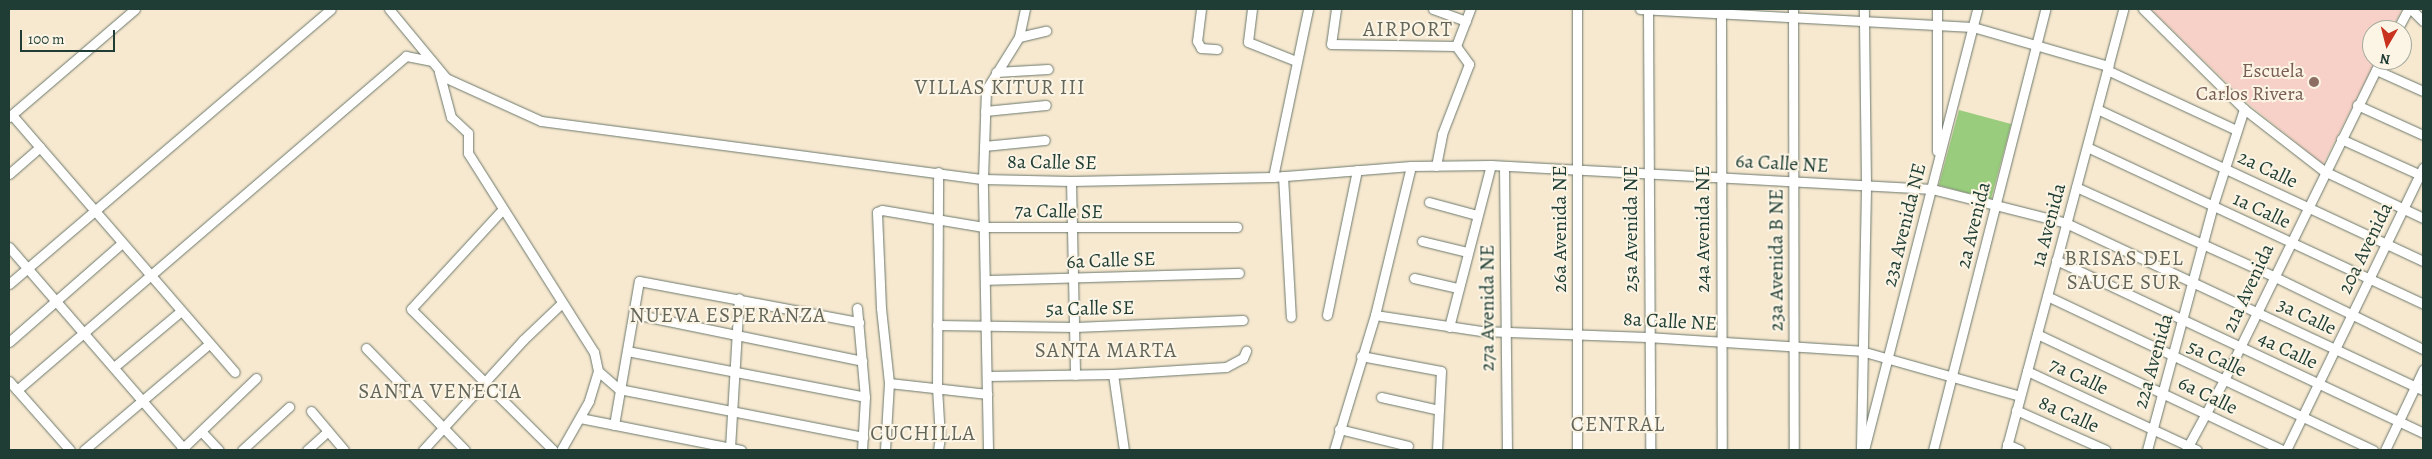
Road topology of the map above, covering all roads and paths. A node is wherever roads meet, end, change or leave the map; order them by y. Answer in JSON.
{"nodes":[{"id":1,"x":135,"y":9,"type":"edge"},
{"id":2,"x":330,"y":9,"type":"edge"},
{"id":3,"x":389,"y":9,"type":"edge"},
{"id":4,"x":1026,"y":9,"type":"edge"},
{"id":5,"x":1201,"y":9,"type":"edge"},
{"id":6,"x":1252,"y":9,"type":"edge"},
{"id":7,"x":1308,"y":9,"type":"edge"},
{"id":8,"x":1336,"y":9,"type":"edge"},
{"id":9,"x":1433,"y":9,"type":"edge"},
{"id":10,"x":1470,"y":9,"type":"edge"},
{"id":11,"x":1577,"y":9,"type":"edge"},
{"id":12,"x":1640,"y":9,"type":"edge"},
{"id":13,"x":1648,"y":9,"type":"edge"},
{"id":14,"x":1864,"y":9,"type":"edge"},
{"id":15,"x":1937,"y":9,"type":"edge"},
{"id":16,"x":1977,"y":9,"type":"edge"},
{"id":17,"x":2045,"y":9,"type":"edge"},
{"id":18,"x":2123,"y":9,"type":"edge"},
{"id":19,"x":2143,"y":9,"type":"edge"},
{"id":20,"x":2410,"y":9,"type":"edge"},
{"id":21,"x":1721,"y":11,"type":"edge"},
{"id":22,"x":1793,"y":13,"type":"edge"},
{"id":23,"x":1864,"y":19,"type":"junction"},
{"id":24,"x":2403,"y":20,"type":"edge"},
{"id":25,"x":1466,"y":21,"type":"junction"},
{"id":26,"x":2423,"y":21,"type":"edge"},
{"id":27,"x":1937,"y":24,"type":"junction"},
{"id":28,"x":1973,"y":27,"type":"junction"},
{"id":29,"x":1046,"y":31,"type":"dead end"},
{"id":30,"x":1019,"y":37,"type":"junction"},
{"id":31,"x":2035,"y":45,"type":"junction"},
{"id":32,"x":1456,"y":46,"type":"junction"},
{"id":33,"x":1217,"y":48,"type":"dead end"},
{"id":34,"x":1296,"y":62,"type":"junction"},
{"id":35,"x":435,"y":64,"type":"junction"},
{"id":36,"x":2108,"y":68,"type":"junction"},
{"id":37,"x":1048,"y":69,"type":"dead end"},
{"id":38,"x":2376,"y":70,"type":"joint"},
{"id":39,"x":996,"y":72,"type":"junction"},
{"id":40,"x":2423,"y":91,"type":"edge"},
{"id":41,"x":1046,"y":104,"type":"dead end"},
{"id":42,"x":2357,"y":105,"type":"junction"},
{"id":43,"x":2097,"y":109,"type":"junction"},
{"id":44,"x":2244,"y":110,"type":"junction"},
{"id":45,"x":985,"y":111,"type":"junction"},
{"id":46,"x":10,"y":116,"type":"edge"},
{"id":47,"x":2236,"y":130,"type":"junction"},
{"id":48,"x":2423,"y":135,"type":"edge"},
{"id":49,"x":2341,"y":139,"type":"junction"},
{"id":50,"x":1045,"y":140,"type":"dead end"},
{"id":51,"x":984,"y":146,"type":"junction"},
{"id":52,"x":40,"y":147,"type":"junction"},
{"id":53,"x":2086,"y":147,"type":"junction"},
{"id":54,"x":1937,"y":164,"type":"junction"},
{"id":55,"x":1491,"y":165,"type":"junction"},
{"id":56,"x":1411,"y":166,"type":"junction"},
{"id":57,"x":1436,"y":166,"type":"junction"},
{"id":58,"x":1504,"y":166,"type":"junction"},
{"id":59,"x":2224,"y":168,"type":"junction"},
{"id":60,"x":1357,"y":170,"type":"junction"},
{"id":61,"x":1577,"y":170,"type":"junction"},
{"id":62,"x":2324,"y":171,"type":"junction"},
{"id":63,"x":938,"y":172,"type":"junction"},
{"id":64,"x":1648,"y":172,"type":"junction"},
{"id":65,"x":2422,"y":173,"type":"edge"},
{"id":66,"x":9,"y":174,"type":"edge"},
{"id":67,"x":1283,"y":176,"type":"junction"},
{"id":68,"x":1273,"y":177,"type":"junction"},
{"id":69,"x":1720,"y":177,"type":"junction"},
{"id":70,"x":983,"y":178,"type":"junction"},
{"id":71,"x":1794,"y":181,"type":"junction"},
{"id":72,"x":1071,"y":182,"type":"junction"},
{"id":73,"x":1866,"y":185,"type":"junction"},
{"id":74,"x":2076,"y":187,"type":"junction"},
{"id":75,"x":1932,"y":190,"type":"junction"},
{"id":76,"x":1429,"y":202,"type":"dead end"},
{"id":77,"x":1996,"y":206,"type":"junction"},
{"id":78,"x":2212,"y":206,"type":"junction"},
{"id":79,"x":2307,"y":206,"type":"junction"},
{"id":80,"x":2403,"y":209,"type":"junction"},
{"id":81,"x":502,"y":210,"type":"junction"},
{"id":82,"x":95,"y":211,"type":"junction"},
{"id":83,"x":1477,"y":215,"type":"junction"},
{"id":84,"x":2423,"y":218,"type":"edge"},
{"id":85,"x":936,"y":220,"type":"junction"},
{"id":86,"x":2066,"y":223,"type":"junction"},
{"id":87,"x":1237,"y":227,"type":"dead end"},
{"id":88,"x":984,"y":228,"type":"junction"},
{"id":89,"x":1074,"y":230,"type":"junction"},
{"id":90,"x":1422,"y":241,"type":"dead end"},
{"id":91,"x":2290,"y":242,"type":"junction"},
{"id":92,"x":122,"y":243,"type":"junction"},
{"id":93,"x":2203,"y":244,"type":"junction"},
{"id":94,"x":2386,"y":244,"type":"junction"},
{"id":95,"x":9,"y":247,"type":"edge"},
{"id":96,"x":1467,"y":252,"type":"junction"},
{"id":97,"x":2056,"y":260,"type":"junction"},
{"id":98,"x":2423,"y":261,"type":"edge"},
{"id":99,"x":27,"y":268,"type":"junction"},
{"id":100,"x":1239,"y":273,"type":"dead end"},
{"id":101,"x":151,"y":276,"type":"junction"},
{"id":102,"x":2273,"y":276,"type":"junction"},
{"id":103,"x":1414,"y":278,"type":"dead end"},
{"id":104,"x":1074,"y":279,"type":"junction"},
{"id":105,"x":2370,"y":279,"type":"junction"},
{"id":106,"x":985,"y":280,"type":"junction"},
{"id":107,"x":2194,"y":282,"type":"junction"},
{"id":108,"x":9,"y":284,"type":"edge"},
{"id":109,"x":1457,"y":288,"type":"junction"},
{"id":110,"x":2047,"y":296,"type":"junction"},
{"id":111,"x":739,"y":298,"type":"junction"},
{"id":112,"x":56,"y":301,"type":"junction"},
{"id":113,"x":562,"y":303,"type":"junction"},
{"id":114,"x":2423,"y":304,"type":"edge"},
{"id":115,"x":857,"y":308,"type":"dead end"},
{"id":116,"x":181,"y":311,"type":"junction"},
{"id":117,"x":2256,"y":311,"type":"junction"},
{"id":118,"x":634,"y":314,"type":"junction"},
{"id":119,"x":1327,"y":315,"type":"dead end"},
{"id":120,"x":1375,"y":315,"type":"junction"},
{"id":121,"x":2352,"y":315,"type":"junction"},
{"id":122,"x":1291,"y":317,"type":"dead end"},
{"id":123,"x":2183,"y":319,"type":"junction"},
{"id":124,"x":1243,"y":320,"type":"dead end"},
{"id":125,"x":859,"y":322,"type":"junction"},
{"id":126,"x":937,"y":324,"type":"junction"},
{"id":127,"x":1449,"y":326,"type":"junction"},
{"id":128,"x":986,"y":327,"type":"junction"},
{"id":129,"x":1075,"y":327,"type":"junction"},
{"id":130,"x":1504,"y":332,"type":"junction"},
{"id":131,"x":84,"y":333,"type":"junction"},
{"id":132,"x":2036,"y":334,"type":"junction"},
{"id":133,"x":737,"y":335,"type":"junction"},
{"id":134,"x":1576,"y":335,"type":"junction"},
{"id":135,"x":1648,"y":337,"type":"junction"},
{"id":136,"x":1720,"y":341,"type":"junction"},
{"id":137,"x":9,"y":342,"type":"edge"},
{"id":138,"x":209,"y":344,"type":"junction"},
{"id":139,"x":1794,"y":345,"type":"junction"},
{"id":140,"x":2240,"y":346,"type":"junction"},
{"id":141,"x":366,"y":348,"type":"dead end"},
{"id":142,"x":2336,"y":348,"type":"junction"},
{"id":143,"x":2423,"y":349,"type":"edge"},
{"id":144,"x":627,"y":351,"type":"junction"},
{"id":145,"x":1246,"y":351,"type":"dead end"},
{"id":146,"x":1861,"y":351,"type":"junction"},
{"id":147,"x":1361,"y":356,"type":"junction"},
{"id":148,"x":2173,"y":356,"type":"junction"},
{"id":149,"x":1888,"y":358,"type":"junction"},
{"id":150,"x":862,"y":361,"type":"junction"},
{"id":151,"x":114,"y":367,"type":"junction"},
{"id":152,"x":2423,"y":370,"type":"edge"},
{"id":153,"x":598,"y":371,"type":"junction"},
{"id":154,"x":734,"y":371,"type":"junction"},
{"id":155,"x":2027,"y":371,"type":"junction"},
{"id":156,"x":235,"y":372,"type":"dead end"},
{"id":157,"x":1112,"y":374,"type":"junction"},
{"id":158,"x":1074,"y":375,"type":"junction"},
{"id":159,"x":987,"y":376,"type":"junction"},
{"id":160,"x":1953,"y":377,"type":"junction"},
{"id":161,"x":256,"y":378,"type":"dead end"},
{"id":162,"x":2224,"y":380,"type":"junction"},
{"id":163,"x":9,"y":381,"type":"edge"},
{"id":164,"x":485,"y":383,"type":"junction"},
{"id":165,"x":889,"y":383,"type":"junction"},
{"id":166,"x":2319,"y":384,"type":"junction"},
{"id":167,"x":937,"y":388,"type":"junction"},
{"id":168,"x":2419,"y":388,"type":"edge"},
{"id":169,"x":619,"y":389,"type":"junction"},
{"id":170,"x":17,"y":390,"type":"junction"},
{"id":171,"x":2162,"y":393,"type":"junction"},
{"id":172,"x":987,"y":394,"type":"junction"},
{"id":173,"x":2020,"y":396,"type":"junction"},
{"id":174,"x":1381,"y":397,"type":"dead end"},
{"id":175,"x":866,"y":398,"type":"junction"},
{"id":176,"x":144,"y":400,"type":"junction"},
{"id":177,"x":290,"y":407,"type":"dead end"},
{"id":178,"x":732,"y":410,"type":"junction"},
{"id":179,"x":1439,"y":410,"type":"junction"},
{"id":180,"x":2016,"y":410,"type":"junction"},
{"id":181,"x":311,"y":411,"type":"dead end"},
{"id":182,"x":2206,"y":414,"type":"junction"},
{"id":183,"x":2303,"y":417,"type":"junction"},
{"id":184,"x":580,"y":418,"type":"junction"},
{"id":185,"x":2398,"y":422,"type":"junction"},
{"id":186,"x":614,"y":425,"type":"junction"},
{"id":187,"x":444,"y":428,"type":"junction"},
{"id":188,"x":1339,"y":429,"type":"junction"},
{"id":189,"x":2152,"y":430,"type":"junction"},
{"id":190,"x":201,"y":431,"type":"junction"},
{"id":191,"x":328,"y":431,"type":"junction"},
{"id":192,"x":2423,"y":433,"type":"edge"},
{"id":193,"x":863,"y":437,"type":"junction"},
{"id":194,"x":1408,"y":446,"type":"dead end"},
{"id":195,"x":2006,"y":447,"type":"edge"},
{"id":196,"x":730,"y":448,"type":"junction"},
{"id":197,"x":182,"y":449,"type":"edge"},
{"id":198,"x":2190,"y":449,"type":"edge"},
{"id":199,"x":70,"y":450,"type":"edge"},
{"id":200,"x":84,"y":450,"type":"edge"},
{"id":201,"x":218,"y":450,"type":"edge"},
{"id":202,"x":242,"y":450,"type":"edge"},
{"id":203,"x":307,"y":450,"type":"edge"},
{"id":204,"x":344,"y":450,"type":"edge"},
{"id":205,"x":423,"y":450,"type":"edge"},
{"id":206,"x":465,"y":450,"type":"edge"},
{"id":207,"x":553,"y":450,"type":"edge"},
{"id":208,"x":561,"y":450,"type":"edge"},
{"id":209,"x":741,"y":450,"type":"edge"},
{"id":210,"x":862,"y":450,"type":"edge"},
{"id":211,"x":885,"y":450,"type":"edge"},
{"id":212,"x":938,"y":450,"type":"edge"},
{"id":213,"x":988,"y":450,"type":"edge"},
{"id":214,"x":1124,"y":450,"type":"edge"},
{"id":215,"x":1334,"y":450,"type":"edge"},
{"id":216,"x":1437,"y":450,"type":"edge"},
{"id":217,"x":1507,"y":450,"type":"edge"},
{"id":218,"x":1577,"y":450,"type":"edge"},
{"id":219,"x":1650,"y":450,"type":"edge"},
{"id":220,"x":1722,"y":450,"type":"edge"},
{"id":221,"x":1794,"y":450,"type":"edge"},
{"id":222,"x":1862,"y":450,"type":"edge"},
{"id":223,"x":1933,"y":450,"type":"edge"},
{"id":224,"x":2020,"y":450,"type":"edge"},
{"id":225,"x":2106,"y":450,"type":"edge"},
{"id":226,"x":2147,"y":450,"type":"edge"},
{"id":227,"x":2282,"y":450,"type":"edge"},
{"id":228,"x":2286,"y":450,"type":"edge"},
{"id":229,"x":2373,"y":450,"type":"edge"},
{"id":230,"x":2385,"y":450,"type":"edge"}],
"edges":[{"from":1,"to":46,"type":"street"},
{"from":2,"to":82,"type":"street"},
{"from":3,"to":35,"type":"street"},
{"from":4,"to":30,"type":"street"},
{"from":5,"to":33,"type":"street"},
{"from":6,"to":34,"type":"street"},
{"from":7,"to":34,"type":"street"},
{"from":8,"to":32,"type":"street"},
{"from":9,"to":25,"type":"street"},
{"from":10,"to":25,"type":"street"},
{"from":11,"to":61,"type":"street","name":"26a Avenida NE"},
{"from":12,"to":13,"type":"street"},
{"from":13,"to":21,"type":"street"},
{"from":13,"to":64,"type":"street","name":"25a Avenida NE"},
{"from":14,"to":23,"type":"street"},
{"from":15,"to":27,"type":"street"},
{"from":16,"to":28,"type":"street","name":"23a Avenida NE"},
{"from":17,"to":31,"type":"street","name":"2a Avenida"},
{"from":18,"to":36,"type":"street","name":"1a Avenida"},
{"from":19,"to":44,"type":"street"},
{"from":20,"to":24,"type":"street"},
{"from":20,"to":26,"type":"street"},
{"from":21,"to":22,"type":"street"},
{"from":21,"to":69,"type":"street","name":"24a Avenida NE"},
{"from":22,"to":23,"type":"street"},
{"from":22,"to":71,"type":"street","name":"23a Avenida B NE"},
{"from":23,"to":27,"type":"street"},
{"from":23,"to":73,"type":"street"},
{"from":25,"to":32,"type":"street"},
{"from":27,"to":28,"type":"street"},
{"from":27,"to":54,"type":"street"},
{"from":28,"to":31,"type":"street"},
{"from":28,"to":54,"type":"street","name":"23a Avenida NE"},
{"from":29,"to":30,"type":"street"},
{"from":30,"to":39,"type":"street"},
{"from":31,"to":36,"type":"street"},
{"from":31,"to":77,"type":"street","name":"2a Avenida"},
{"from":32,"to":57,"type":"street"},
{"from":34,"to":68,"type":"street"},
{"from":35,"to":63,"type":"street","name":"8a Calle SE"},
{"from":35,"to":81,"type":"street"},
{"from":35,"to":101,"type":"street"},
{"from":36,"to":43,"type":"street","name":"1a Avenida"},
{"from":36,"to":47,"type":"street"},
{"from":37,"to":39,"type":"street"},
{"from":38,"to":40,"type":"street"},
{"from":38,"to":42,"type":"street","name":"21a Avenida"},
{"from":39,"to":45,"type":"street"},
{"from":41,"to":45,"type":"street"},
{"from":42,"to":48,"type":"street"},
{"from":42,"to":49,"type":"street","name":"21a Avenida"},
{"from":43,"to":53,"type":"street","name":"1a Avenida"},
{"from":43,"to":59,"type":"street","name":"2a Calle"},
{"from":44,"to":47,"type":"street","name":"22a Avenida"},
{"from":44,"to":62,"type":"street"},
{"from":45,"to":51,"type":"street"},
{"from":46,"to":52,"type":"street"},
{"from":47,"to":59,"type":"street","name":"22a Avenida"},
{"from":49,"to":62,"type":"street","name":"21a Avenida"},
{"from":49,"to":65,"type":"street"},
{"from":50,"to":51,"type":"street"},
{"from":51,"to":70,"type":"street"},
{"from":52,"to":66,"type":"street"},
{"from":52,"to":82,"type":"street"},
{"from":53,"to":74,"type":"street","name":"1a Avenida"},
{"from":53,"to":78,"type":"street","name":"1a Calle"},
{"from":54,"to":75,"type":"street","name":"23a Avenida NE"},
{"from":55,"to":57,"type":"street","name":"6a Calle NE"},
{"from":55,"to":58,"type":"street","name":"6a Calle NE"},
{"from":55,"to":83,"type":"street"},
{"from":56,"to":57,"type":"street","name":"6a Calle NE"},
{"from":56,"to":60,"type":"street","name":"6a Calle NE"},
{"from":56,"to":120,"type":"street"},
{"from":58,"to":61,"type":"street","name":"6a Calle NE"},
{"from":58,"to":130,"type":"street","name":"27a Avenida NE"},
{"from":59,"to":78,"type":"street","name":"22a Avenida"},
{"from":59,"to":79,"type":"street","name":"2a Calle"},
{"from":60,"to":67,"type":"street","name":"8a Calle SE"},
{"from":60,"to":119,"type":"street"},
{"from":61,"to":64,"type":"street","name":"6a Calle NE"},
{"from":61,"to":134,"type":"street","name":"26a Avenida NE"},
{"from":62,"to":79,"type":"street","name":"21a Avenida"},
{"from":62,"to":80,"type":"street"},
{"from":63,"to":70,"type":"street","name":"8a Calle SE"},
{"from":63,"to":85,"type":"street"},
{"from":64,"to":69,"type":"street","name":"6a Calle NE"},
{"from":64,"to":135,"type":"street","name":"25a Avenida NE"},
{"from":65,"to":80,"type":"street","name":"20a Avenida"},
{"from":67,"to":68,"type":"street","name":"8a Calle SE"},
{"from":67,"to":122,"type":"street"},
{"from":68,"to":72,"type":"street","name":"8a Calle SE"},
{"from":69,"to":71,"type":"street","name":"6a Calle NE"},
{"from":69,"to":136,"type":"street","name":"24a Avenida NE"},
{"from":70,"to":72,"type":"street","name":"8a Calle SE"},
{"from":70,"to":88,"type":"street"},
{"from":71,"to":73,"type":"street","name":"6a Calle NE"},
{"from":71,"to":139,"type":"street","name":"23a Avenida B NE"},
{"from":72,"to":89,"type":"street"},
{"from":73,"to":75,"type":"street","name":"6a Calle NE"},
{"from":73,"to":146,"type":"street"},
{"from":74,"to":86,"type":"street","name":"1a Avenida"},
{"from":74,"to":93,"type":"street"},
{"from":75,"to":77,"type":"street","name":"6a Calle NE"},
{"from":75,"to":149,"type":"street","name":"23a Avenida NE"},
{"from":76,"to":83,"type":"street"},
{"from":77,"to":86,"type":"street","name":"6a Calle NE"},
{"from":77,"to":160,"type":"street","name":"2a Avenida"},
{"from":78,"to":91,"type":"street","name":"1a Calle"},
{"from":78,"to":93,"type":"street","name":"22a Avenida"},
{"from":79,"to":91,"type":"street","name":"21a Avenida"},
{"from":79,"to":94,"type":"street","name":"2a Calle"},
{"from":80,"to":84,"type":"street"},
{"from":80,"to":94,"type":"street","name":"20a Avenida"},
{"from":81,"to":113,"type":"street"},
{"from":81,"to":164,"type":"street"},
{"from":82,"to":92,"type":"street"},
{"from":82,"to":99,"type":"street"},
{"from":83,"to":96,"type":"street"},
{"from":85,"to":88,"type":"street","name":"7a Calle SE"},
{"from":85,"to":126,"type":"street"},
{"from":85,"to":165,"type":"street","name":"7a Calle SE"},
{"from":86,"to":97,"type":"street","name":"1a Avenida"},
{"from":86,"to":107,"type":"street","name":"3a Calle"},
{"from":87,"to":89,"type":"street","name":"7a Calle SE"},
{"from":88,"to":89,"type":"street","name":"7a Calle SE"},
{"from":88,"to":106,"type":"street"},
{"from":89,"to":104,"type":"street"},
{"from":90,"to":96,"type":"street"},
{"from":91,"to":102,"type":"street","name":"21a Avenida"},
{"from":91,"to":105,"type":"street","name":"1a Calle"},
{"from":92,"to":101,"type":"street"},
{"from":92,"to":112,"type":"street"},
{"from":93,"to":102,"type":"street"},
{"from":93,"to":107,"type":"street","name":"22a Avenida"},
{"from":94,"to":98,"type":"street","name":"2a Calle"},
{"from":94,"to":105,"type":"street","name":"20a Avenida"},
{"from":95,"to":99,"type":"street"},
{"from":96,"to":109,"type":"street"},
{"from":97,"to":110,"type":"street","name":"1a Avenida"},
{"from":97,"to":123,"type":"street","name":"4a Calle"},
{"from":99,"to":108,"type":"street"},
{"from":99,"to":112,"type":"street"},
{"from":100,"to":104,"type":"street","name":"6a Calle SE"},
{"from":101,"to":116,"type":"street"},
{"from":101,"to":131,"type":"street"},
{"from":102,"to":117,"type":"street","name":"21a Avenida"},
{"from":102,"to":121,"type":"street"},
{"from":103,"to":109,"type":"street"},
{"from":104,"to":106,"type":"street","name":"6a Calle SE"},
{"from":104,"to":129,"type":"street"},
{"from":105,"to":114,"type":"street","name":"1a Calle"},
{"from":105,"to":121,"type":"street","name":"20a Avenida"},
{"from":106,"to":128,"type":"street"},
{"from":107,"to":117,"type":"street","name":"3a Calle"},
{"from":107,"to":123,"type":"street","name":"22a Avenida"},
{"from":109,"to":127,"type":"street"},
{"from":110,"to":132,"type":"street","name":"1a Avenida"},
{"from":110,"to":148,"type":"street","name":"5a Calle"},
{"from":111,"to":118,"type":"street"},
{"from":111,"to":125,"type":"street"},
{"from":111,"to":133,"type":"street"},
{"from":112,"to":131,"type":"street"},
{"from":112,"to":137,"type":"street"},
{"from":113,"to":153,"type":"street"},
{"from":113,"to":164,"type":"street"},
{"from":115,"to":125,"type":"street"},
{"from":116,"to":138,"type":"street"},
{"from":116,"to":151,"type":"street"},
{"from":117,"to":140,"type":"street","name":"21a Avenida"},
{"from":117,"to":142,"type":"street","name":"3a Calle"},
{"from":118,"to":133,"type":"street"},
{"from":118,"to":144,"type":"street"},
{"from":120,"to":127,"type":"street","name":"8a Calle NE"},
{"from":120,"to":147,"type":"street"},
{"from":121,"to":142,"type":"street","name":"20a Avenida"},
{"from":121,"to":143,"type":"street"},
{"from":123,"to":140,"type":"street","name":"4a Calle"},
{"from":123,"to":148,"type":"street","name":"22a Avenida"},
{"from":124,"to":129,"type":"street","name":"5a Calle SE"},
{"from":125,"to":150,"type":"street"},
{"from":126,"to":128,"type":"street","name":"5a Calle SE"},
{"from":126,"to":167,"type":"street"},
{"from":127,"to":130,"type":"street","name":"8a Calle NE"},
{"from":128,"to":129,"type":"street","name":"5a Calle SE"},
{"from":128,"to":159,"type":"street"},
{"from":129,"to":158,"type":"street"},
{"from":130,"to":134,"type":"street","name":"8a Calle NE"},
{"from":130,"to":217,"type":"street","name":"27a Avenida NE"},
{"from":131,"to":151,"type":"street"},
{"from":131,"to":170,"type":"street"},
{"from":132,"to":155,"type":"street","name":"1a Avenida"},
{"from":132,"to":171,"type":"street","name":"6a Calle"},
{"from":133,"to":150,"type":"street"},
{"from":133,"to":154,"type":"street"},
{"from":134,"to":135,"type":"street","name":"8a Calle NE"},
{"from":134,"to":218,"type":"street","name":"26a Avenida NE"},
{"from":135,"to":136,"type":"street","name":"8a Calle NE"},
{"from":135,"to":219,"type":"street","name":"25a Avenida NE"},
{"from":136,"to":139,"type":"street","name":"8a Calle NE"},
{"from":136,"to":220,"type":"street","name":"24a Avenida NE"},
{"from":138,"to":156,"type":"street"},
{"from":138,"to":176,"type":"street"},
{"from":139,"to":146,"type":"street","name":"8a Calle NE"},
{"from":139,"to":221,"type":"street","name":"23a Avenida B NE"},
{"from":140,"to":162,"type":"street","name":"21a Avenida"},
{"from":140,"to":166,"type":"street","name":"4a Calle"},
{"from":141,"to":187,"type":"street"},
{"from":142,"to":166,"type":"street","name":"20a Avenida"},
{"from":142,"to":168,"type":"street","name":"3a Calle"},
{"from":144,"to":154,"type":"street"},
{"from":144,"to":169,"type":"street"},
{"from":145,"to":157,"type":"street"},
{"from":146,"to":149,"type":"street","name":"8a Calle NE"},
{"from":146,"to":222,"type":"street"},
{"from":147,"to":179,"type":"street"},
{"from":147,"to":188,"type":"street"},
{"from":148,"to":162,"type":"street","name":"5a Calle"},
{"from":148,"to":171,"type":"street","name":"22a Avenida"},
{"from":149,"to":160,"type":"street","name":"8a Calle NE"},
{"from":149,"to":222,"type":"street","name":"23a Avenida NE"},
{"from":150,"to":175,"type":"street"},
{"from":151,"to":176,"type":"street"},
{"from":152,"to":168,"type":"street"},
{"from":153,"to":169,"type":"street"},
{"from":153,"to":184,"type":"street"},
{"from":154,"to":175,"type":"street"},
{"from":154,"to":178,"type":"street"},
{"from":155,"to":173,"type":"street","name":"1a Avenida"},
{"from":155,"to":189,"type":"street","name":"7a Calle"},
{"from":157,"to":158,"type":"street"},
{"from":157,"to":214,"type":"street"},
{"from":158,"to":159,"type":"street"},
{"from":159,"to":172,"type":"street"},
{"from":160,"to":173,"type":"street","name":"8a Calle NE"},
{"from":160,"to":223,"type":"street","name":"2a Avenida"},
{"from":161,"to":190,"type":"street"},
{"from":162,"to":182,"type":"street","name":"21a Avenida"},
{"from":162,"to":183,"type":"street","name":"5a Calle"},
{"from":163,"to":170,"type":"street"},
{"from":164,"to":187,"type":"street"},
{"from":164,"to":207,"type":"street"},
{"from":165,"to":167,"type":"street"},
{"from":165,"to":211,"type":"street"},
{"from":166,"to":183,"type":"street","name":"20a Avenida"},
{"from":166,"to":185,"type":"street","name":"4a Calle"},
{"from":167,"to":172,"type":"street"},
{"from":167,"to":212,"type":"street"},
{"from":168,"to":185,"type":"street"},
{"from":169,"to":178,"type":"street"},
{"from":169,"to":186,"type":"street"},
{"from":170,"to":199,"type":"street"},
{"from":171,"to":182,"type":"street","name":"6a Calle"},
{"from":171,"to":189,"type":"street","name":"22a Avenida"},
{"from":172,"to":213,"type":"street"},
{"from":173,"to":180,"type":"street","name":"1a Avenida"},
{"from":174,"to":179,"type":"street"},
{"from":175,"to":193,"type":"street"},
{"from":176,"to":197,"type":"street"},
{"from":176,"to":200,"type":"street"},
{"from":177,"to":202,"type":"street"},
{"from":178,"to":193,"type":"street"},
{"from":178,"to":196,"type":"street"},
{"from":179,"to":216,"type":"street"},
{"from":180,"to":195,"type":"street","name":"1a Avenida"},
{"from":180,"to":225,"type":"street","name":"8a Calle"},
{"from":181,"to":191,"type":"street"},
{"from":182,"to":198,"type":"street","name":"21a Avenida"},
{"from":182,"to":227,"type":"street","name":"6a Calle"},
{"from":183,"to":228,"type":"street","name":"20a Avenida"},
{"from":183,"to":229,"type":"street","name":"5a Calle"},
{"from":184,"to":186,"type":"street"},
{"from":184,"to":208,"type":"street"},
{"from":185,"to":192,"type":"street","name":"4a Calle"},
{"from":185,"to":230,"type":"street"},
{"from":186,"to":196,"type":"street"},
{"from":187,"to":205,"type":"street"},
{"from":187,"to":206,"type":"street"},
{"from":188,"to":194,"type":"street"},
{"from":188,"to":215,"type":"street"},
{"from":189,"to":198,"type":"street","name":"7a Calle"},
{"from":189,"to":226,"type":"street","name":"22a Avenida"},
{"from":190,"to":197,"type":"street"},
{"from":190,"to":201,"type":"street"},
{"from":191,"to":203,"type":"street"},
{"from":191,"to":204,"type":"street"},
{"from":193,"to":210,"type":"street"},
{"from":195,"to":224,"type":"street"},
{"from":196,"to":209,"type":"street"}]}
